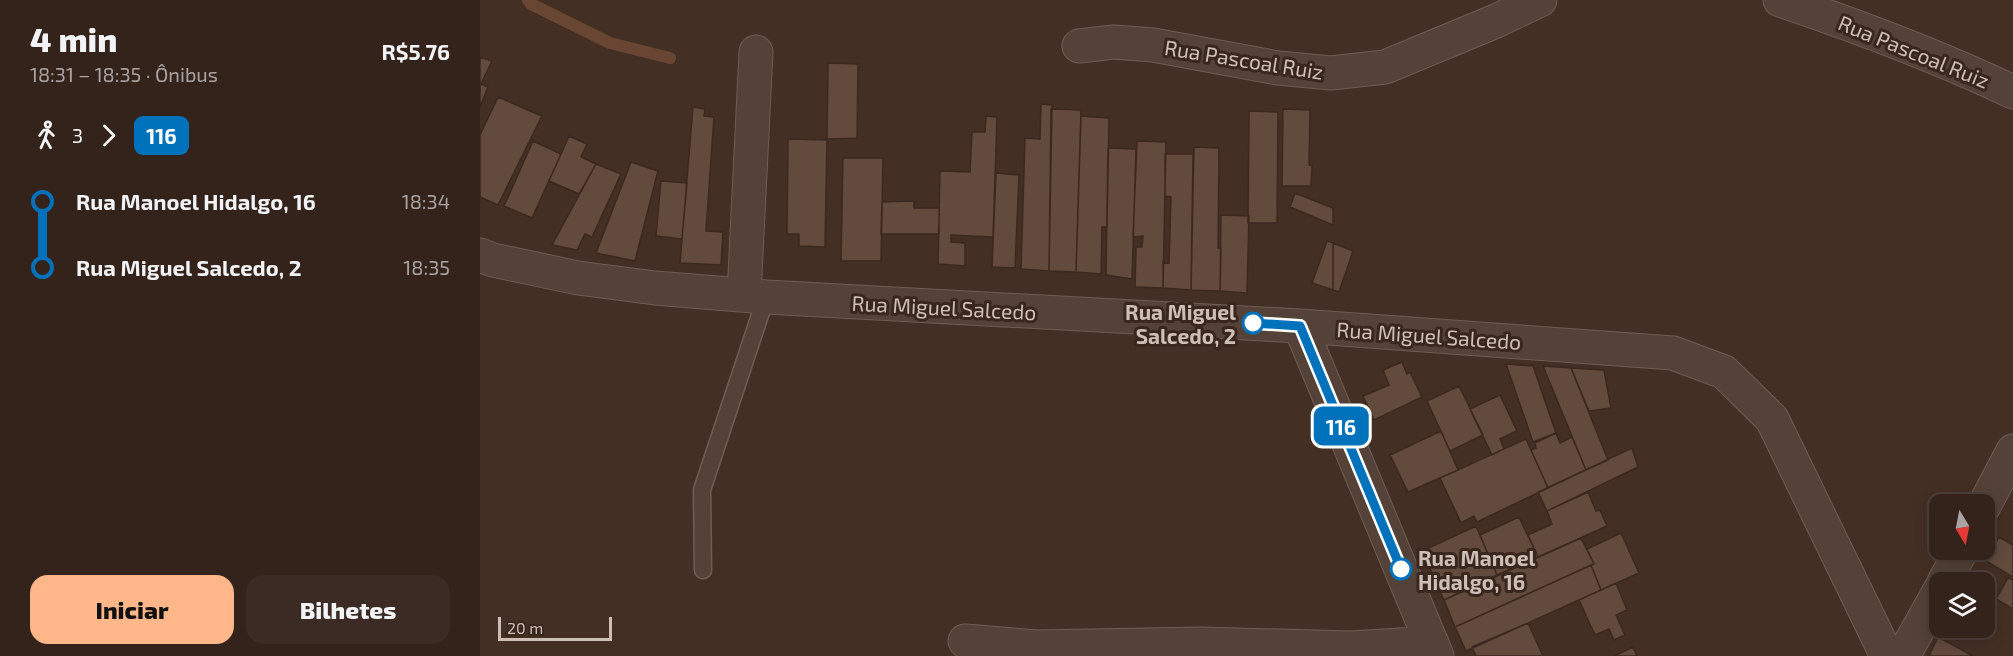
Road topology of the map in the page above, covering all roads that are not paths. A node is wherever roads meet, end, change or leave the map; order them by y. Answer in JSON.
{"nodes":[{"id":1,"x":1540,"y":0,"type":"edge"},
{"id":2,"x":1780,"y":0,"type":"edge"},
{"id":3,"x":1079,"y":46,"type":"dead end"},
{"id":4,"x":756,"y":52,"type":"dead end"},
{"id":5,"x":2013,"y":92,"type":"edge"},
{"id":6,"x":480,"y":255,"type":"edge"},
{"id":7,"x":755,"y":296,"type":"junction"},
{"id":8,"x":1300,"y":326,"type":"junction"},
{"id":9,"x":2013,"y":451,"type":"edge"},
{"id":10,"x":1990,"y":494,"type":"edge"},
{"id":11,"x":703,"y":570,"type":"dead end"},
{"id":12,"x":1929,"y":610,"type":"edge"},
{"id":13,"x":965,"y":641,"type":"dead end"},
{"id":14,"x":1435,"y":649,"type":"edge"},
{"id":15,"x":1035,"y":651,"type":"edge"},
{"id":16,"x":1350,"y":652,"type":"edge"},
{"id":17,"x":1887,"y":656,"type":"edge"},
{"id":18,"x":1903,"y":656,"type":"edge"}],
"edges":[{"from":1,"to":3,"type":"street","name":"Rua Pascoal Ruiz"},
{"from":2,"to":5,"type":"street","name":"Rua Pascoal Ruiz"},
{"from":4,"to":7,"type":"street"},
{"from":6,"to":7,"type":"street","name":"Rua Miguel Salcedo"},
{"from":7,"to":8,"type":"street","name":"Rua Miguel Salcedo"},
{"from":7,"to":11,"type":"lane"},
{"from":8,"to":14,"type":"street"},
{"from":8,"to":17,"type":"street","name":"Rua Miguel Salcedo"},
{"from":9,"to":10,"type":"street"},
{"from":12,"to":18,"type":"street"},
{"from":13,"to":15,"type":"street"},
{"from":14,"to":16,"type":"street"},
{"from":15,"to":16,"type":"street"}]}
